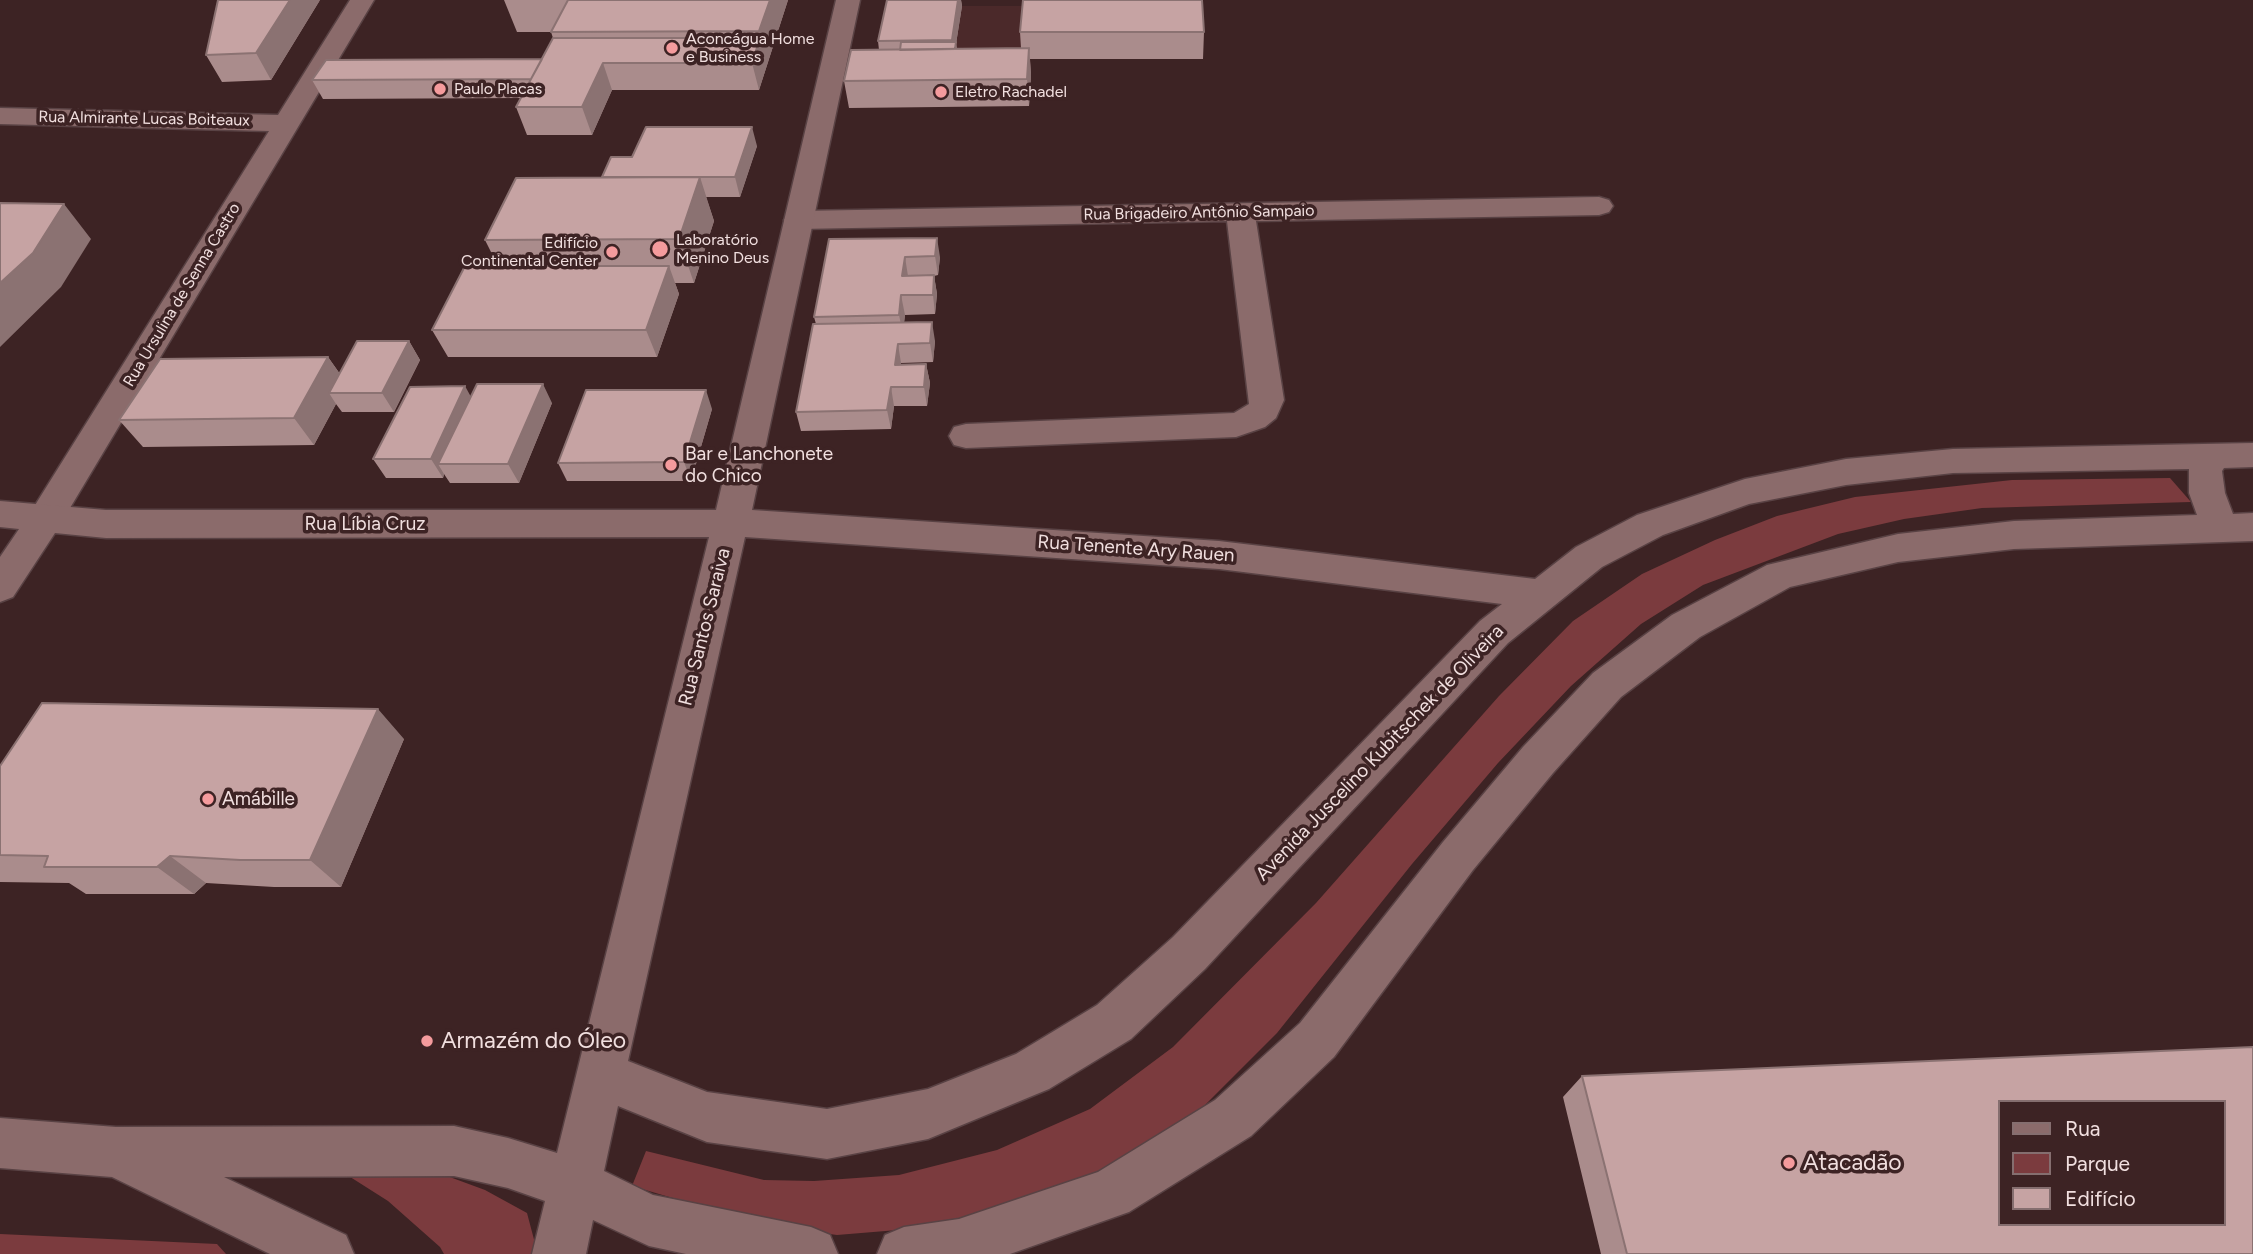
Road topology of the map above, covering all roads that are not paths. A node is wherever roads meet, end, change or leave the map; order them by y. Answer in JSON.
{"nodes":[{"id":1,"x":362,"y":0,"type":"edge"},
{"id":2,"x":848,"y":0,"type":"edge"},
{"id":3,"x":0,"y":116,"type":"edge"},
{"id":4,"x":287,"y":123,"type":"junction"},
{"id":5,"x":1599,"y":206,"type":"dead end"},
{"id":6,"x":1240,"y":212,"type":"junction"},
{"id":7,"x":799,"y":220,"type":"junction"},
{"id":8,"x":966,"y":436,"type":"dead end"},
{"id":9,"x":2253,"y":456,"type":"edge"},
{"id":10,"x":2211,"y":457,"type":"junction"},
{"id":11,"x":0,"y":514,"type":"edge"},
{"id":12,"x":45,"y":519,"type":"junction"},
{"id":13,"x":731,"y":522,"type":"junction"},
{"id":14,"x":2237,"y":528,"type":"edge"},
{"id":15,"x":0,"y":587,"type":"edge"},
{"id":16,"x":1539,"y":594,"type":"junction"},
{"id":17,"x":601,"y":1074,"type":"junction"},
{"id":18,"x":0,"y":1143,"type":"edge"},
{"id":19,"x":116,"y":1152,"type":"junction"},
{"id":20,"x":577,"y":1185,"type":"junction"},
{"id":21,"x":324,"y":1253,"type":"edge"},
{"id":22,"x":559,"y":1254,"type":"edge"},
{"id":23,"x":811,"y":1254,"type":"edge"},
{"id":24,"x":904,"y":1254,"type":"edge"}],
"edges":[{"from":1,"to":4,"type":"main road","name":"Rua Ursulina de Senna Castro"},
{"from":2,"to":7,"type":"main road","name":"Rua Santos Saraiva"},
{"from":3,"to":4,"type":"main road","name":"Rua Almirante Lucas Boiteaux"},
{"from":4,"to":12,"type":"main road","name":"Rua Ursulina de Senna Castro"},
{"from":5,"to":6,"type":"main road","name":"Rua Brigadeiro Antônio Sampaio"},
{"from":6,"to":7,"type":"main road","name":"Rua Brigadeiro Antônio Sampaio"},
{"from":6,"to":8,"type":"main road"},
{"from":7,"to":13,"type":"main road","name":"Rua Santos Saraiva"},
{"from":9,"to":10,"type":"main road","name":"Avenida Juscelino Kubitschek de Oliveira"},
{"from":10,"to":14,"type":"main road"},
{"from":10,"to":16,"type":"main road","name":"Avenida Juscelino Kubitschek de Oliveira"},
{"from":11,"to":12,"type":"main road","name":"Rua Líbia Cruz"},
{"from":12,"to":13,"type":"main road","name":"Rua Líbia Cruz"},
{"from":12,"to":15,"type":"main road","name":"Rua Ursulina de Senna Castro"},
{"from":13,"to":16,"type":"main road","name":"Rua Tenente Ary Rauen"},
{"from":13,"to":17,"type":"main road","name":"Rua Santos Saraiva"},
{"from":14,"to":24,"type":"main road"},
{"from":16,"to":17,"type":"main road","name":"Avenida Juscelino Kubitschek de Oliveira"},
{"from":17,"to":20,"type":"main road","name":"Rua Santos Saraiva"},
{"from":18,"to":19,"type":"main road"},
{"from":19,"to":20,"type":"main road"},
{"from":19,"to":21,"type":"main road"},
{"from":20,"to":22,"type":"main road","name":"Rua Santos Saraiva"},
{"from":20,"to":23,"type":"main road"}]}
